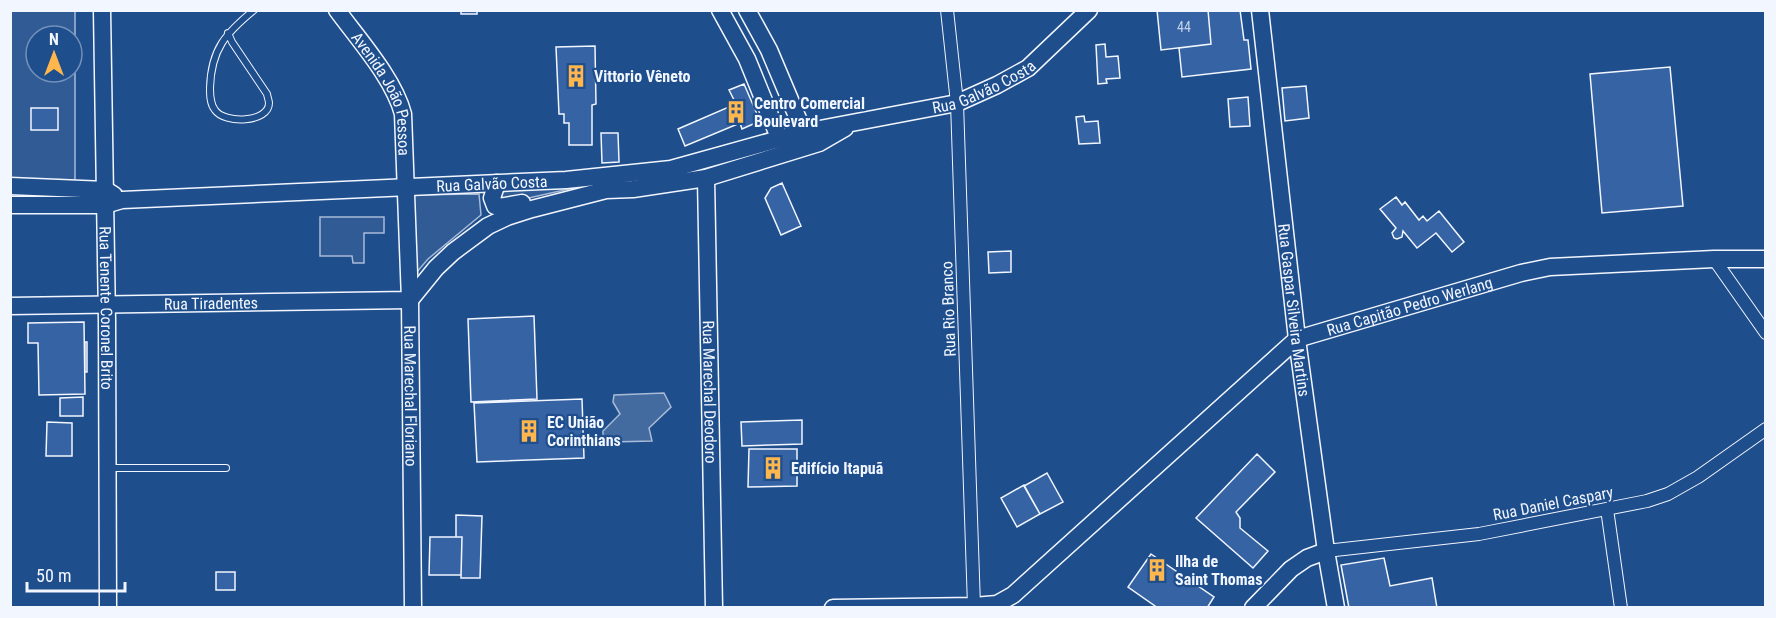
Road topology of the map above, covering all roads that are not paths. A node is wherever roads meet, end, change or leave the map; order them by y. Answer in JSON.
{"nodes":[{"id":1,"x":102,"y":10,"type":"edge"},
{"id":2,"x":254,"y":10,"type":"edge"},
{"id":3,"x":337,"y":10,"type":"edge"},
{"id":4,"x":720,"y":10,"type":"edge"},
{"id":5,"x":747,"y":10,"type":"edge"},
{"id":6,"x":947,"y":10,"type":"edge"},
{"id":7,"x":1089,"y":10,"type":"edge"},
{"id":8,"x":1260,"y":10,"type":"edge"},
{"id":9,"x":228,"y":33,"type":"junction"},
{"id":10,"x":957,"y":103,"type":"junction"},
{"id":11,"x":780,"y":140,"type":"junction"},
{"id":12,"x":804,"y":140,"type":"junction"},
{"id":13,"x":706,"y":178,"type":"junction"},
{"id":14,"x":493,"y":183,"type":"junction"},
{"id":15,"x":10,"y":186,"type":"edge"},
{"id":16,"x":405,"y":186,"type":"junction"},
{"id":17,"x":606,"y":190,"type":"junction"},
{"id":18,"x":105,"y":198,"type":"junction"},
{"id":19,"x":10,"y":205,"type":"edge"},
{"id":20,"x":488,"y":226,"type":"junction"},
{"id":21,"x":1714,"y":259,"type":"junction"},
{"id":22,"x":1766,"y":260,"type":"edge"},
{"id":23,"x":411,"y":300,"type":"junction"},
{"id":24,"x":107,"y":305,"type":"junction"},
{"id":25,"x":10,"y":306,"type":"edge"},
{"id":26,"x":1766,"y":333,"type":"edge"},
{"id":27,"x":1297,"y":339,"type":"junction"},
{"id":28,"x":1766,"y":429,"type":"edge"},
{"id":29,"x":107,"y":468,"type":"junction"},
{"id":30,"x":226,"y":468,"type":"dead end"},
{"id":31,"x":1607,"y":509,"type":"junction"},
{"id":32,"x":1326,"y":551,"type":"junction"},
{"id":33,"x":974,"y":606,"type":"edge"},
{"id":34,"x":108,"y":608,"type":"edge"},
{"id":35,"x":413,"y":608,"type":"edge"},
{"id":36,"x":714,"y":608,"type":"edge"},
{"id":37,"x":833,"y":608,"type":"edge"},
{"id":38,"x":1253,"y":608,"type":"edge"},
{"id":39,"x":1336,"y":608,"type":"edge"},
{"id":40,"x":1621,"y":608,"type":"edge"}],
"edges":[{"from":1,"to":18,"type":"street","name":"Rua Tenente Coronel Brito"},
{"from":2,"to":9,"type":"lane"},
{"from":3,"to":16,"type":"street","name":"Avenida João Pessoa"},
{"from":4,"to":11,"type":"street"},
{"from":5,"to":12,"type":"street"},
{"from":6,"to":10,"type":"street","name":"Rua Rio Branco"},
{"from":7,"to":10,"type":"street","name":"Rua Galvão Costa"},
{"from":8,"to":27,"type":"street","name":"Rua Gaspar Silveira Martins"},
{"from":9,"to":9,"type":"lane"},
{"from":10,"to":12,"type":"street","name":"Rua Galvão Costa"},
{"from":10,"to":33,"type":"street","name":"Rua Rio Branco"},
{"from":11,"to":12,"type":"street","name":"Rua Galvão Costa"},
{"from":11,"to":14,"type":"street","name":"Rua Galvão Costa"},
{"from":12,"to":13,"type":"street","name":"Rua Galvão Costa"},
{"from":13,"to":17,"type":"street","name":"Rua Galvão Costa"},
{"from":13,"to":36,"type":"street","name":"Rua Marechal Deodoro"},
{"from":14,"to":16,"type":"street","name":"Rua Galvão Costa"},
{"from":14,"to":17,"type":"street"},
{"from":14,"to":20,"type":"street"},
{"from":15,"to":18,"type":"street","name":"Rua Galvão Costa"},
{"from":16,"to":18,"type":"street","name":"Rua Galvão Costa"},
{"from":16,"to":23,"type":"street","name":"Rua Marechal Floriano"},
{"from":17,"to":20,"type":"street","name":"Rua Galvão Costa"},
{"from":18,"to":19,"type":"street","name":"Rua Galvão Costa"},
{"from":18,"to":24,"type":"street","name":"Rua Tenente Coronel Brito"},
{"from":20,"to":23,"type":"street","name":"Rua Galvão Costa"},
{"from":21,"to":22,"type":"street","name":"Rua Capitão Pedro Werlang"},
{"from":21,"to":26,"type":"street"},
{"from":21,"to":27,"type":"street","name":"Rua Capitão Pedro Werlang"},
{"from":23,"to":24,"type":"street","name":"Rua Tiradentes"},
{"from":23,"to":35,"type":"street","name":"Rua Marechal Floriano"},
{"from":24,"to":25,"type":"street","name":"Rua Tiradentes"},
{"from":24,"to":29,"type":"street","name":"Rua Tenente Coronel Brito"},
{"from":27,"to":32,"type":"street","name":"Rua Gaspar Silveira Martins"},
{"from":27,"to":33,"type":"street","name":"Rua Capitão Pedro Werlang"},
{"from":28,"to":31,"type":"street","name":"Rua Daniel Caspary"},
{"from":29,"to":30,"type":"lane"},
{"from":29,"to":34,"type":"street","name":"Rua Tenente Coronel Brito"},
{"from":31,"to":32,"type":"street","name":"Rua Daniel Caspary"},
{"from":31,"to":40,"type":"street"},
{"from":32,"to":38,"type":"street"},
{"from":32,"to":39,"type":"street","name":"Rua Gaspar Silveira Martins"},
{"from":33,"to":37,"type":"street","name":"Rua Capitão Pedro Werlang"}]}
